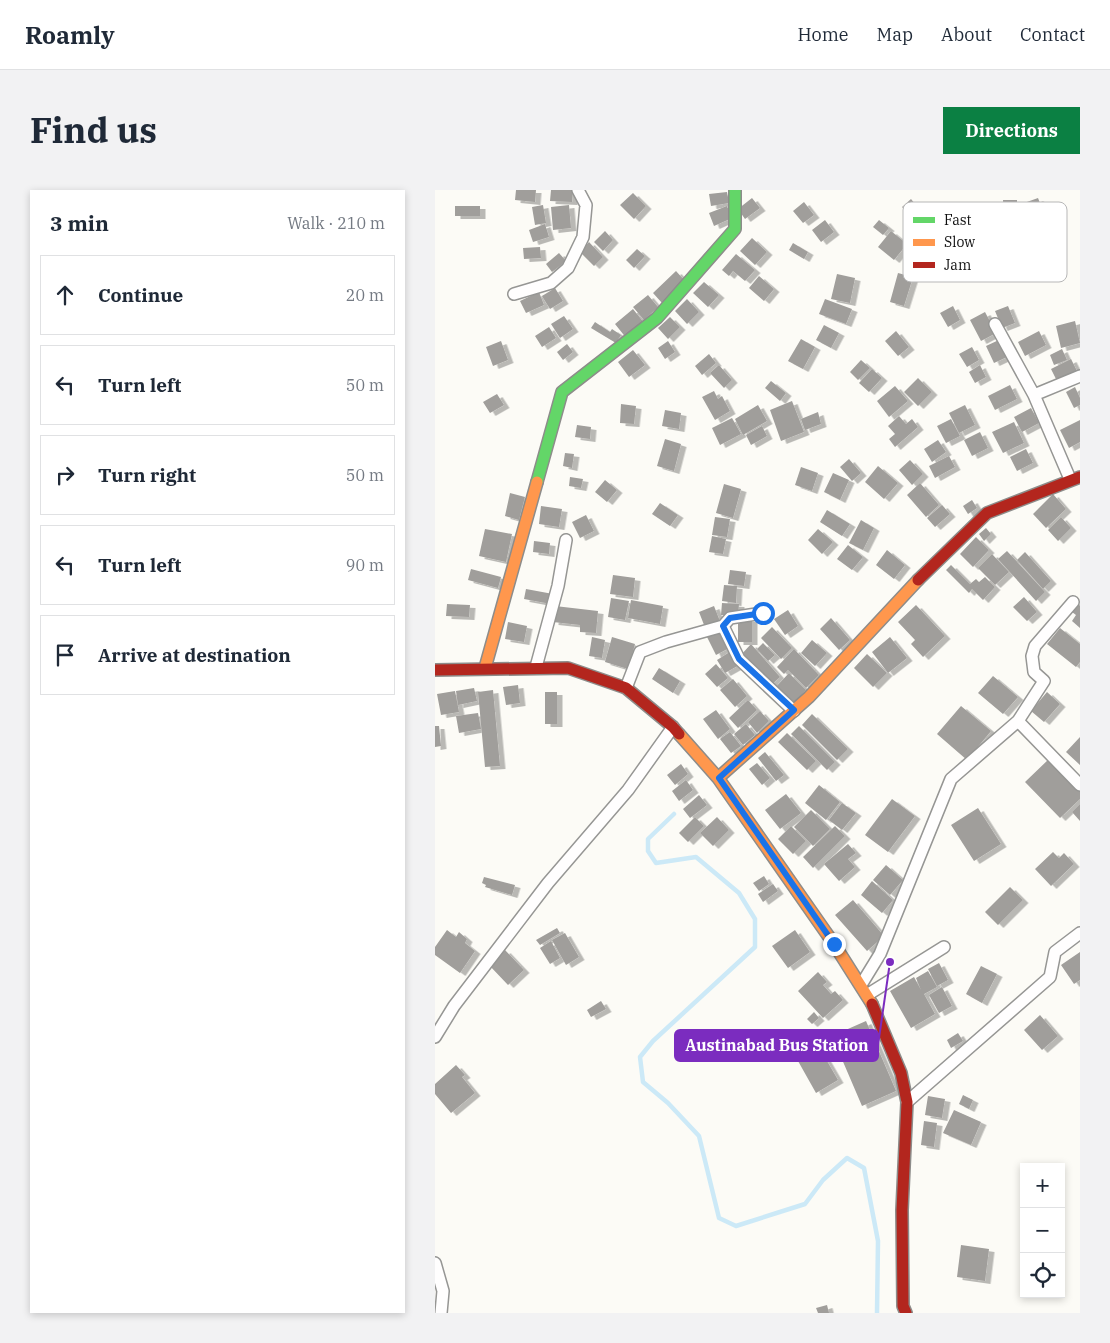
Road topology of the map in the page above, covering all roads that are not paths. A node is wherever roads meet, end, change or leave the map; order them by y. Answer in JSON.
{"nodes":[{"id":1,"x":578,"y":190,"type":"edge"},
{"id":2,"x":735,"y":190,"type":"edge"},
{"id":3,"x":513,"y":294,"type":"dead end"},
{"id":4,"x":995,"y":324,"type":"dead end"},
{"id":5,"x":1080,"y":376,"type":"edge"},
{"id":6,"x":1034,"y":395,"type":"junction"},
{"id":7,"x":1075,"y":478,"type":"edge"},
{"id":8,"x":566,"y":540,"type":"dead end"},
{"id":9,"x":1073,"y":602,"type":"dead end"},
{"id":10,"x":763,"y":613,"type":"dead end"},
{"id":11,"x":723,"y":626,"type":"junction"},
{"id":12,"x":535,"y":667,"type":"junction"},
{"id":13,"x":485,"y":668,"type":"junction"},
{"id":14,"x":435,"y":670,"type":"edge"},
{"id":15,"x":626,"y":688,"type":"junction"},
{"id":16,"x":794,"y":710,"type":"junction"},
{"id":17,"x":1018,"y":721,"type":"junction"},
{"id":18,"x":673,"y":727,"type":"junction"},
{"id":19,"x":719,"y":778,"type":"junction"},
{"id":20,"x":1080,"y":785,"type":"edge"},
{"id":21,"x":1080,"y":933,"type":"edge"},
{"id":22,"x":944,"y":947,"type":"dead end"},
{"id":23,"x":864,"y":990,"type":"junction"},
{"id":24,"x":435,"y":1037,"type":"edge"},
{"id":25,"x":907,"y":1102,"type":"junction"},
{"id":26,"x":435,"y":1263,"type":"edge"},
{"id":27,"x":441,"y":1313,"type":"edge"},
{"id":28,"x":906,"y":1313,"type":"edge"}],
"edges":[{"from":1,"to":3,"type":"street"},
{"from":2,"to":13,"type":"street"},
{"from":4,"to":6,"type":"street"},
{"from":5,"to":6,"type":"street"},
{"from":6,"to":7,"type":"street"},
{"from":7,"to":16,"type":"street"},
{"from":8,"to":12,"type":"street"},
{"from":9,"to":17,"type":"street"},
{"from":10,"to":11,"type":"street"},
{"from":11,"to":15,"type":"street"},
{"from":11,"to":16,"type":"street"},
{"from":12,"to":13,"type":"street"},
{"from":12,"to":15,"type":"street"},
{"from":13,"to":14,"type":"street"},
{"from":15,"to":18,"type":"street"},
{"from":16,"to":19,"type":"street"},
{"from":17,"to":20,"type":"street"},
{"from":17,"to":23,"type":"street"},
{"from":18,"to":19,"type":"street"},
{"from":18,"to":24,"type":"street"},
{"from":19,"to":23,"type":"street"},
{"from":21,"to":25,"type":"street"},
{"from":22,"to":23,"type":"street"},
{"from":23,"to":25,"type":"street"},
{"from":25,"to":28,"type":"street"},
{"from":26,"to":27,"type":"street"}]}
